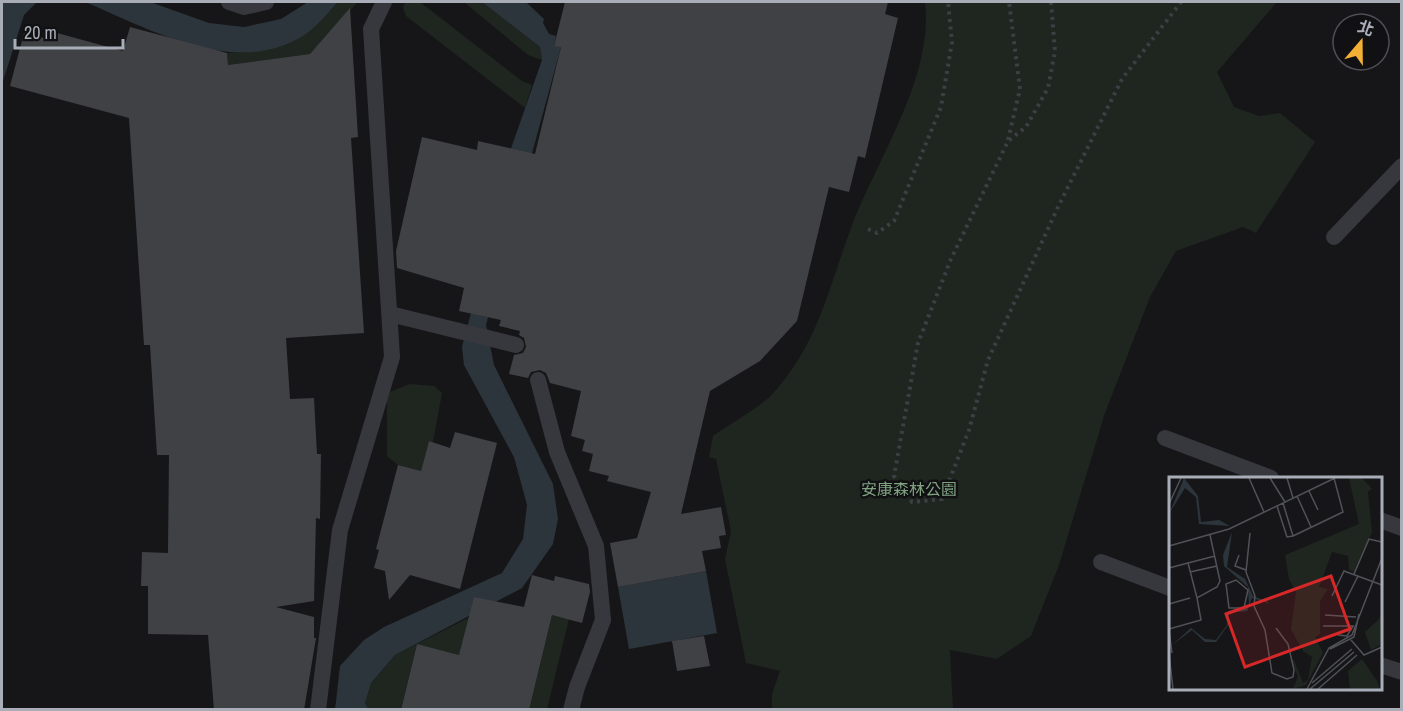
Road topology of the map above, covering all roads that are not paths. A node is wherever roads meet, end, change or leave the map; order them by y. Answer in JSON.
{"nodes":[{"id":1,"x":229,"y":2,"type":"edge"},
{"id":2,"x":266,"y":2,"type":"edge"},
{"id":3,"x":384,"y":2,"type":"edge"},
{"id":4,"x":1401,"y":166,"type":"edge"},
{"id":5,"x":1334,"y":237,"type":"dead end"},
{"id":6,"x":390,"y":314,"type":"junction"},
{"id":7,"x":516,"y":345,"type":"dead end"},
{"id":8,"x":538,"y":380,"type":"dead end"},
{"id":9,"x":1165,"y":438,"type":"dead end"},
{"id":10,"x":1236,"y":472,"type":"edge"},
{"id":11,"x":1265,"y":477,"type":"edge"},
{"id":12,"x":1382,"y":521,"type":"edge"},
{"id":13,"x":1401,"y":528,"type":"edge"},
{"id":14,"x":1101,"y":562,"type":"dead end"},
{"id":15,"x":1169,"y":588,"type":"edge"},
{"id":16,"x":1382,"y":665,"type":"edge"},
{"id":17,"x":1401,"y":672,"type":"edge"},
{"id":18,"x":318,"y":710,"type":"edge"},
{"id":19,"x":572,"y":710,"type":"edge"}],
"edges":[{"from":1,"to":2,"type":"lane"},
{"from":3,"to":6,"type":"lane"},
{"from":4,"to":5,"type":"lane"},
{"from":6,"to":7,"type":"lane"},
{"from":6,"to":18,"type":"lane"},
{"from":8,"to":19,"type":"lane"},
{"from":9,"to":10,"type":"lane"},
{"from":10,"to":11,"type":"lane"},
{"from":12,"to":13,"type":"lane"},
{"from":14,"to":15,"type":"lane"},
{"from":16,"to":17,"type":"lane"}]}
